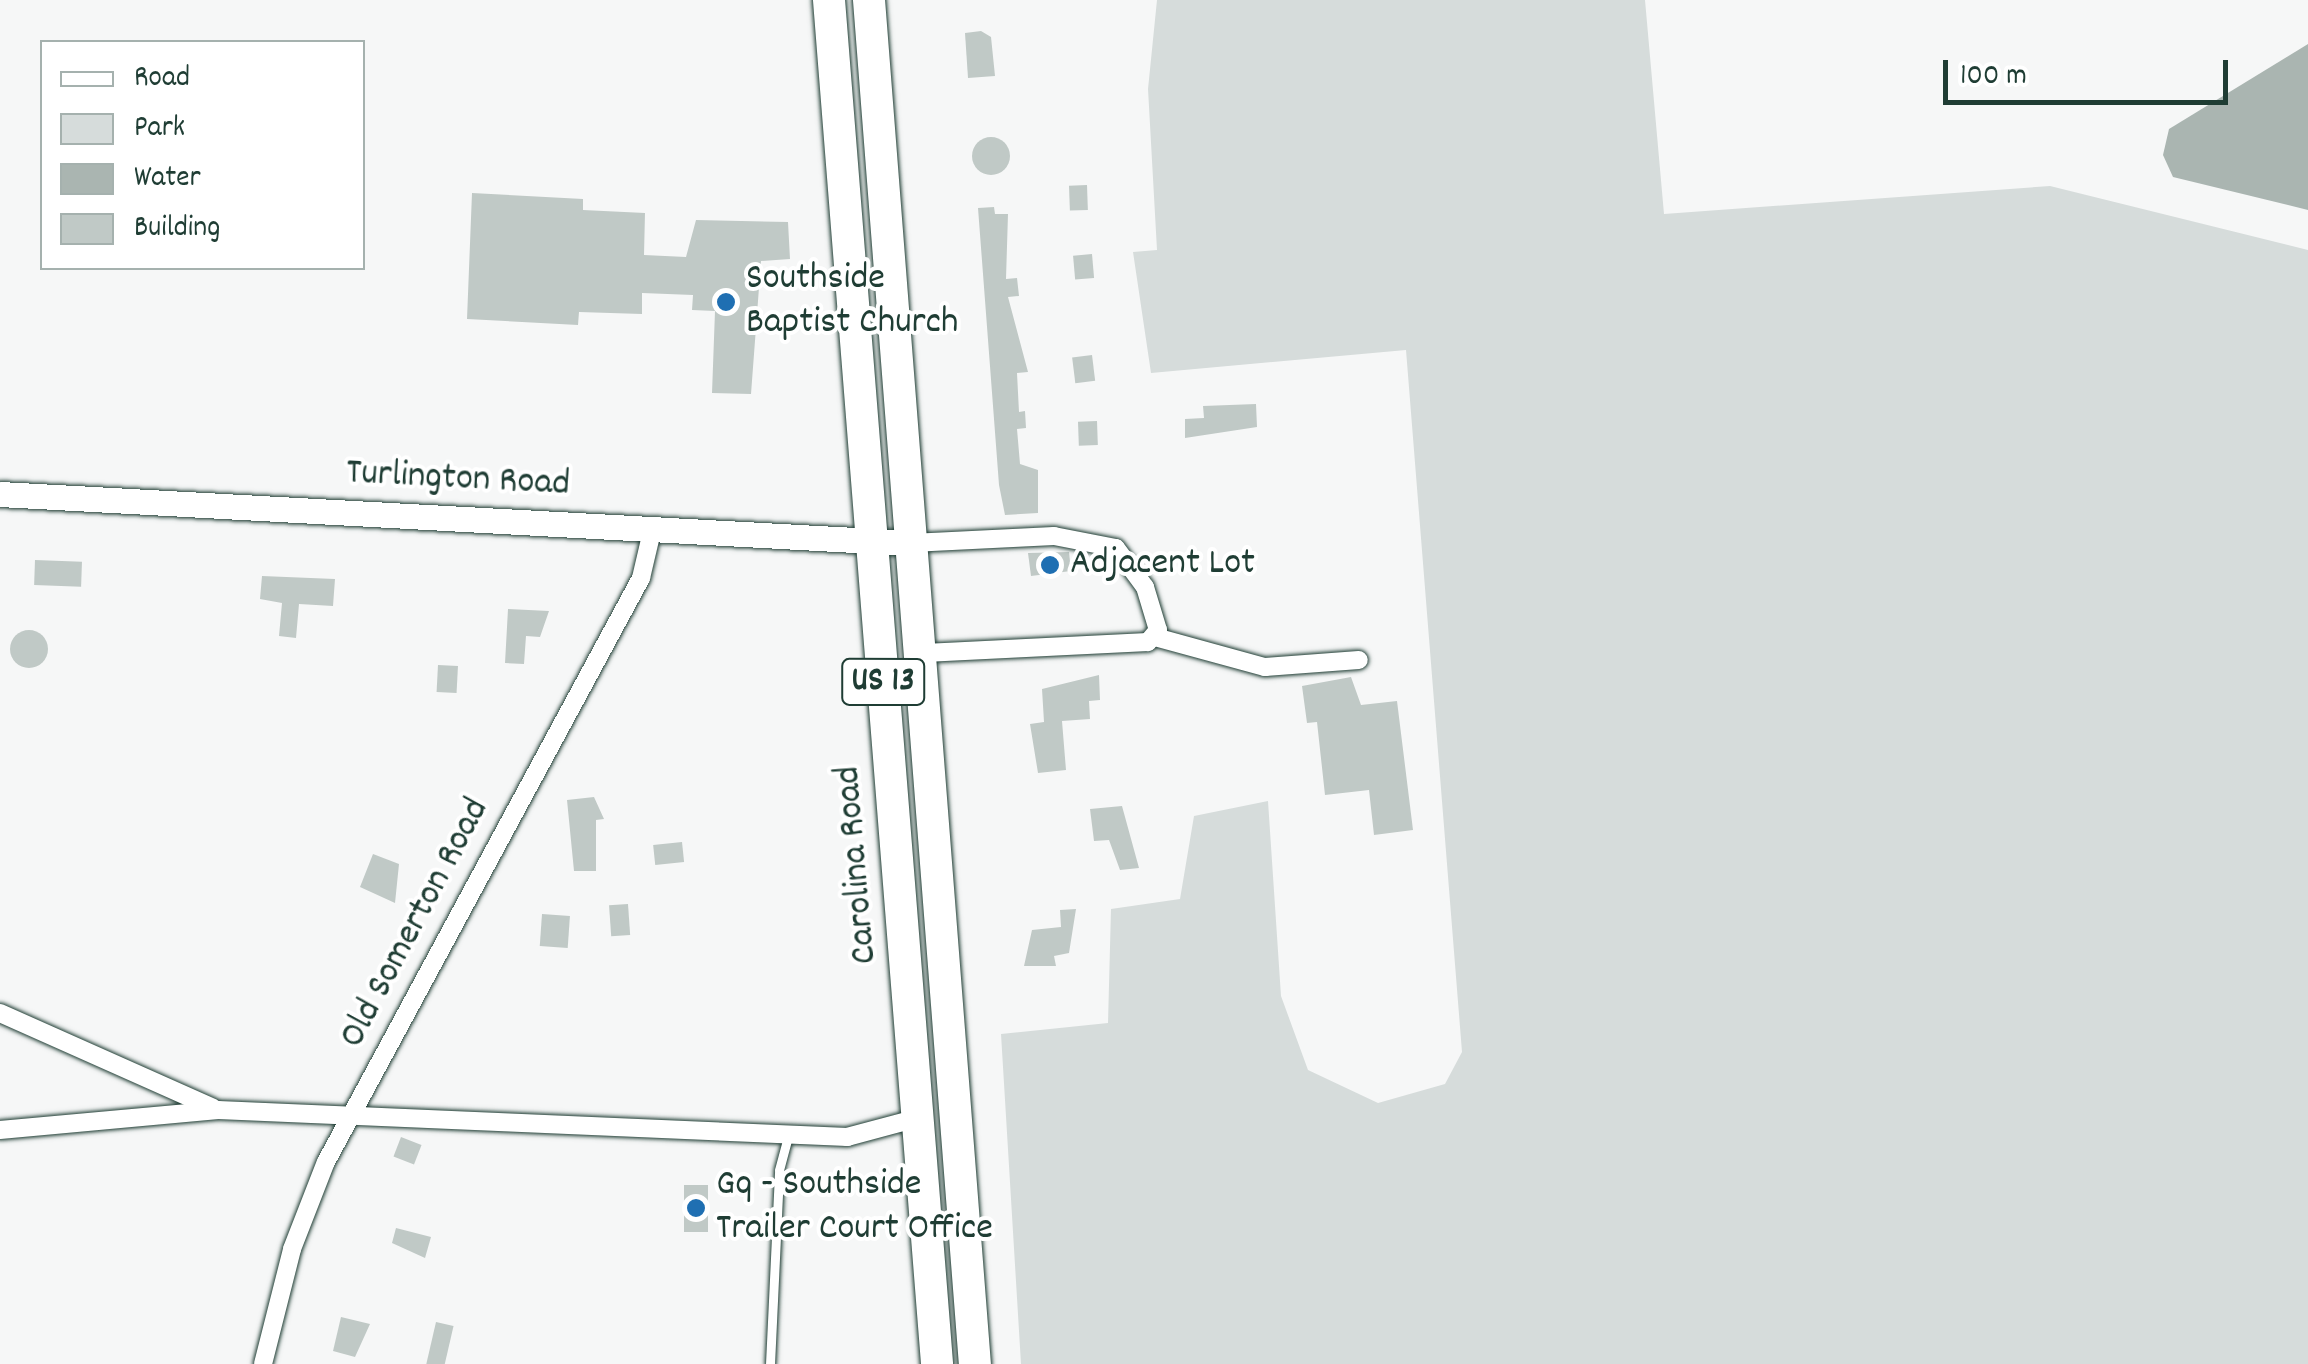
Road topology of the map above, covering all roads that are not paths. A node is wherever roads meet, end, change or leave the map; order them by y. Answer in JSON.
{"nodes":[{"id":1,"x":829,"y":0,"type":"edge"},
{"id":2,"x":869,"y":0,"type":"edge"},
{"id":3,"x":0,"y":494,"type":"edge"},
{"id":4,"x":653,"y":527,"type":"junction"},
{"id":5,"x":872,"y":540,"type":"junction"},
{"id":6,"x":911,"y":544,"type":"junction"},
{"id":7,"x":1155,"y":637,"type":"junction"},
{"id":8,"x":920,"y":653,"type":"junction"},
{"id":9,"x":1359,"y":660,"type":"dead end"},
{"id":10,"x":0,"y":1013,"type":"edge"},
{"id":11,"x":218,"y":1110,"type":"junction"},
{"id":12,"x":349,"y":1118,"type":"junction"},
{"id":13,"x":918,"y":1118,"type":"junction"},
{"id":14,"x":0,"y":1130,"type":"edge"},
{"id":15,"x":788,"y":1137,"type":"junction"},
{"id":16,"x":264,"y":1364,"type":"edge"},
{"id":17,"x":770,"y":1364,"type":"edge"},
{"id":18,"x":937,"y":1364,"type":"edge"},
{"id":19,"x":975,"y":1364,"type":"edge"}],
"edges":[{"from":1,"to":5,"type":"highway","name":"Carolina Road","number":"US 13"},
{"from":2,"to":6,"type":"highway","name":"Carolina Road","number":"US 13"},
{"from":3,"to":4,"type":"street","name":"Turlington Road"},
{"from":4,"to":5,"type":"street","name":"Turlington Road"},
{"from":4,"to":12,"type":"street","name":"Old Somerton Road"},
{"from":5,"to":6,"type":"street","name":"Turlington Road"},
{"from":5,"to":13,"type":"highway","name":"Carolina Road","number":"US 13"},
{"from":6,"to":7,"type":"street"},
{"from":6,"to":8,"type":"highway","name":"Carolina Road","number":"US 13"},
{"from":7,"to":8,"type":"street"},
{"from":7,"to":9,"type":"street"},
{"from":8,"to":19,"type":"highway","name":"Carolina Road","number":"US 13"},
{"from":10,"to":11,"type":"street"},
{"from":11,"to":12,"type":"street"},
{"from":11,"to":14,"type":"street"},
{"from":12,"to":15,"type":"street"},
{"from":12,"to":16,"type":"street","name":"Old Somerton Road"},
{"from":13,"to":15,"type":"street"},
{"from":13,"to":18,"type":"highway","name":"Carolina Road","number":"US 13"},
{"from":15,"to":17,"type":"lane"}]}
